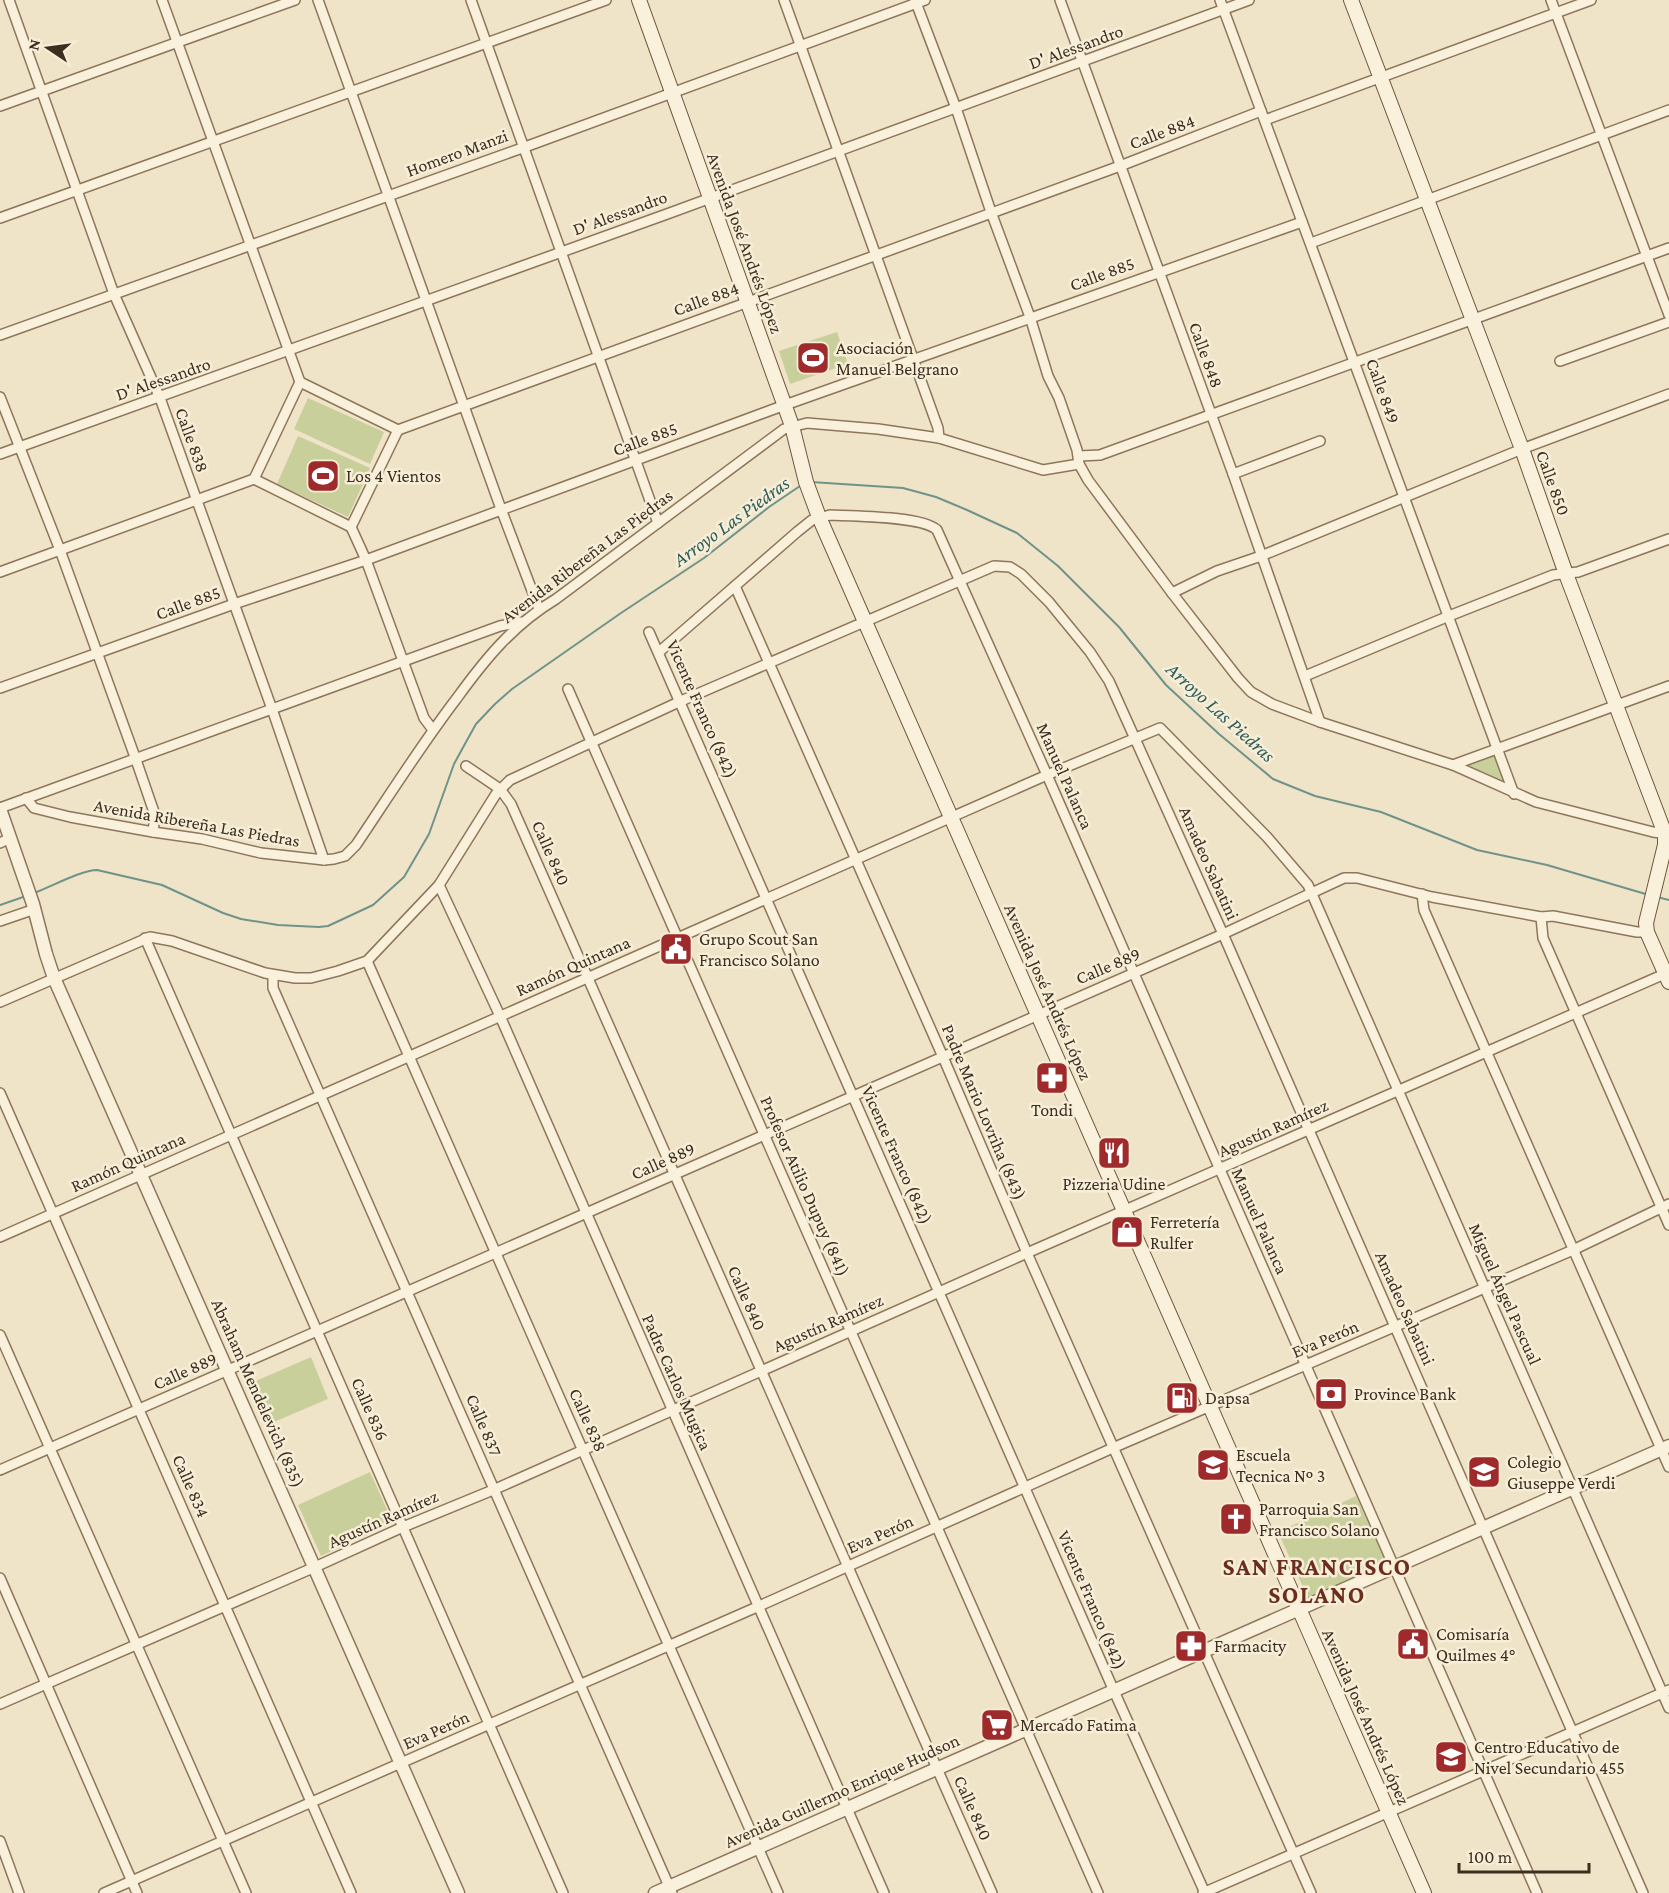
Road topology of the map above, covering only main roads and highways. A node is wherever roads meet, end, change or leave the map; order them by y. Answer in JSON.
{"nodes":[{"id":1,"x":639,"y":0,"type":"edge"},
{"id":2,"x":1351,"y":0,"type":"edge"},
{"id":3,"x":1667,"y":834,"type":"edge"},
{"id":4,"x":1668,"y":976,"type":"edge"},
{"id":5,"x":1424,"y":1893,"type":"edge"}],
"edges":[{"from":1,"to":5,"type":"main road","name":"Avenida José Andrés López"},
{"from":2,"to":3,"type":"main road","name":"Calle 850"},
{"from":3,"to":4,"type":"main road"}]}
